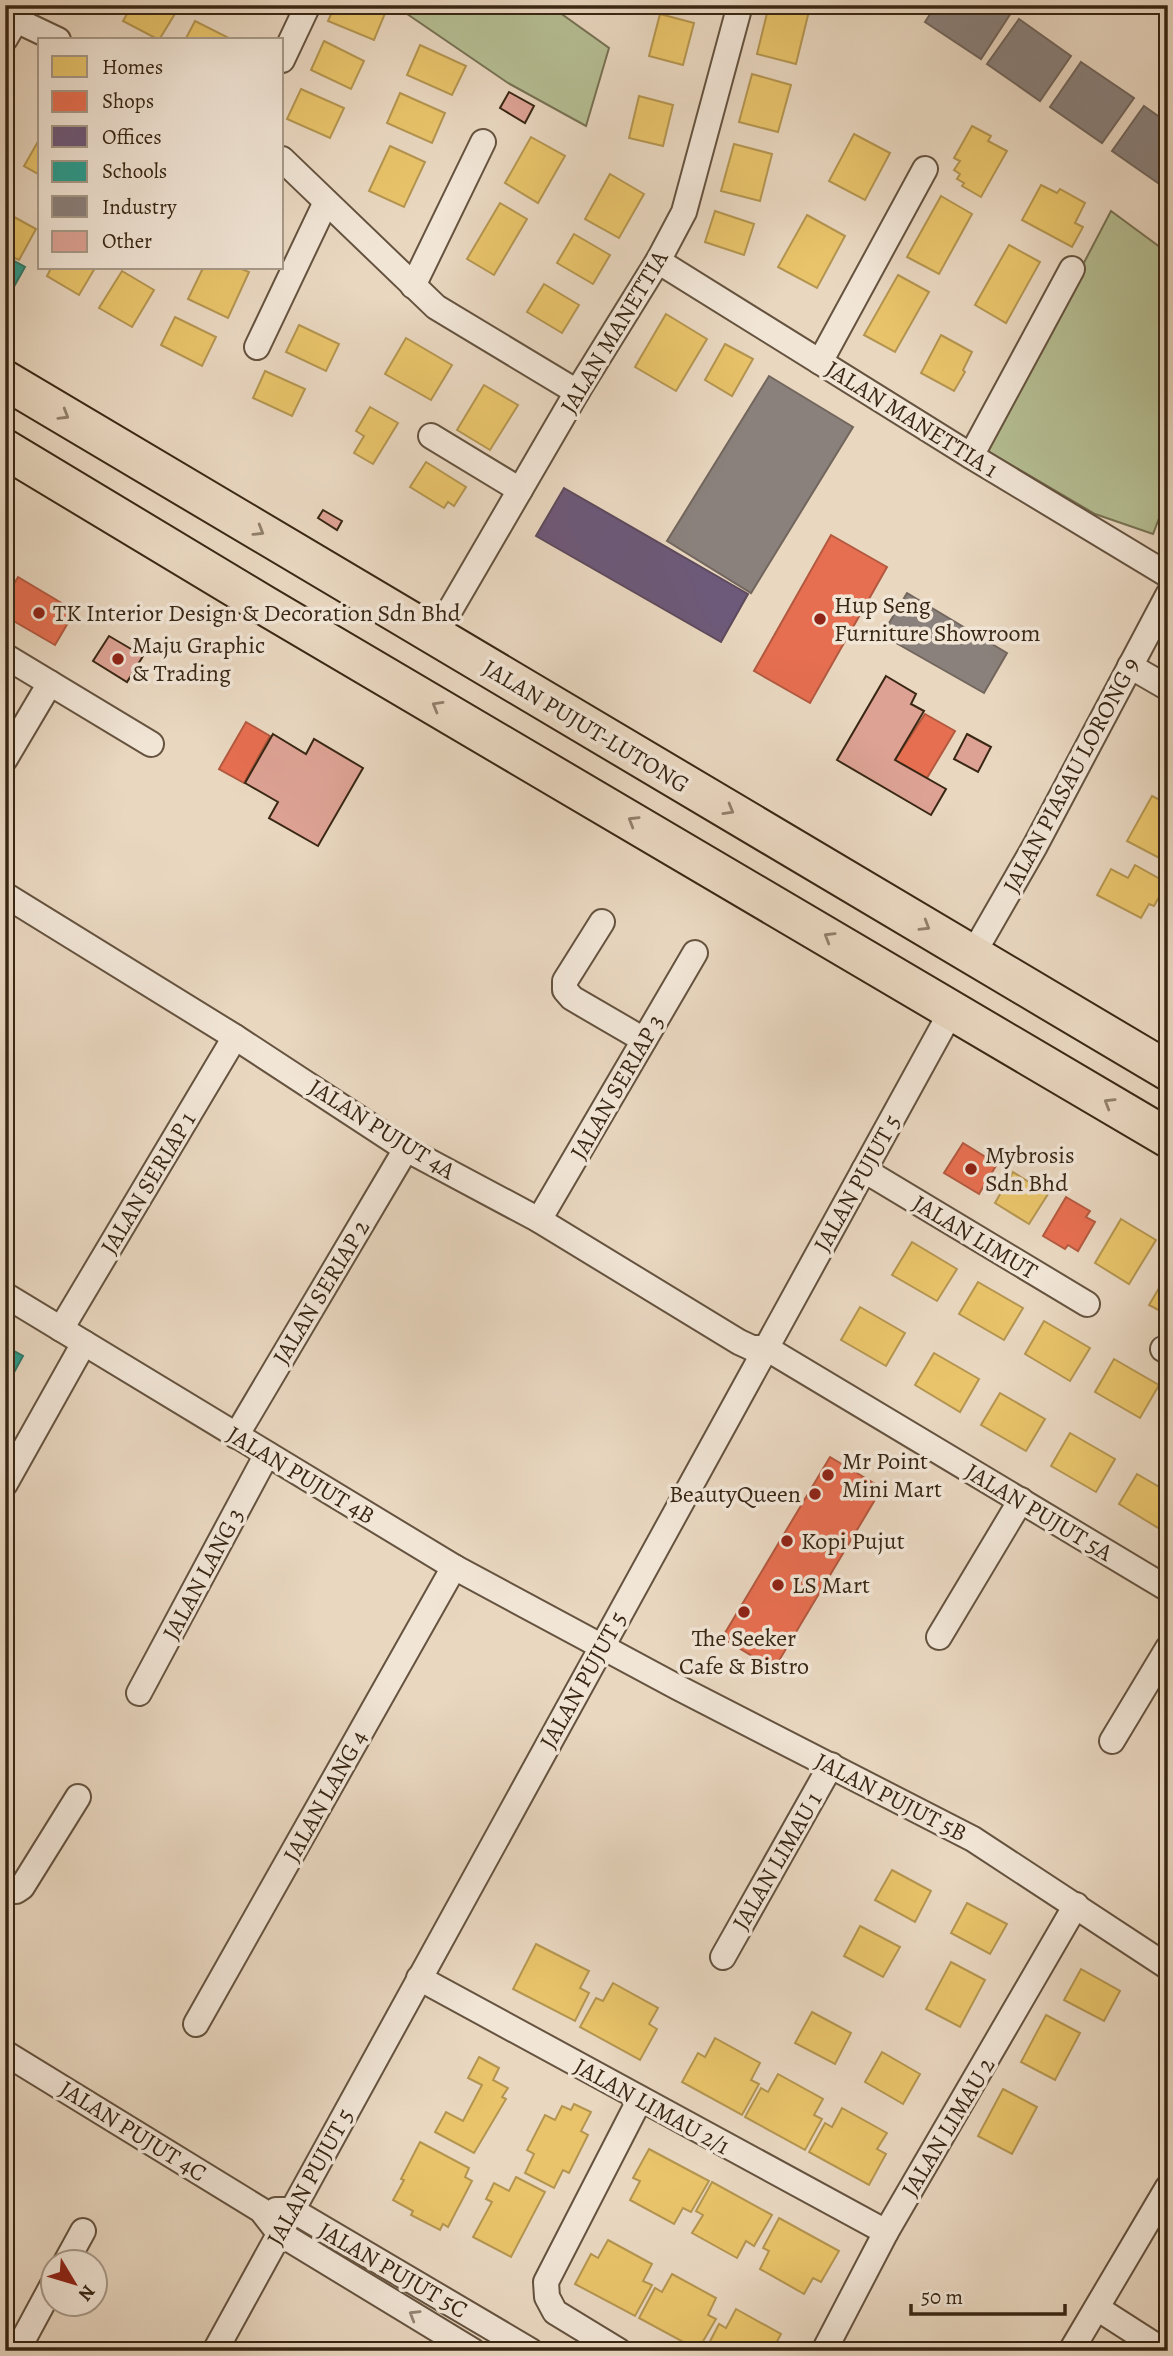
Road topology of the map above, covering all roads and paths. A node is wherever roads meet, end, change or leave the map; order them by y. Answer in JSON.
{"nodes":[{"id":1,"x":308,"y":5,"type":"edge"},
{"id":2,"x":740,"y":5,"type":"edge"},
{"id":3,"x":16,"y":22,"type":"edge"},
{"id":4,"x":53,"y":38,"type":"edge"},
{"id":5,"x":284,"y":56,"type":"edge"},
{"id":6,"x":483,"y":142,"type":"dead end"},
{"id":7,"x":284,"y":161,"type":"edge"},
{"id":8,"x":925,"y":169,"type":"dead end"},
{"id":9,"x":326,"y":202,"type":"junction"},
{"id":10,"x":658,"y":261,"type":"junction"},
{"id":11,"x":1072,"y":269,"type":"dead end"},
{"id":12,"x":413,"y":286,"type":"junction"},
{"id":13,"x":257,"y":347,"type":"dead end"},
{"id":14,"x":820,"y":362,"type":"junction"},
{"id":15,"x":5,"y":380,"type":"edge"},
{"id":16,"x":577,"y":392,"type":"junction"},
{"id":17,"x":431,"y":436,"type":"dead end"},
{"id":18,"x":5,"y":449,"type":"edge"},
{"id":19,"x":971,"y":456,"type":"junction"},
{"id":20,"x":520,"y":490,"type":"junction"},
{"id":21,"x":1168,"y":575,"type":"edge"},
{"id":22,"x":1168,"y":595,"type":"edge"},
{"id":23,"x":435,"y":636,"type":"junction"},
{"id":24,"x":5,"y":656,"type":"edge"},
{"id":25,"x":1130,"y":666,"type":"junction"},
{"id":26,"x":50,"y":683,"type":"junction"},
{"id":27,"x":1168,"y":688,"type":"edge"},
{"id":28,"x":151,"y":744,"type":"dead end"},
{"id":29,"x":5,"y":759,"type":"edge"},
{"id":30,"x":5,"y":895,"type":"edge"},
{"id":31,"x":602,"y":922,"type":"dead end"},
{"id":32,"x":695,"y":953,"type":"dead end"},
{"id":33,"x":973,"y":954,"type":"junction"},
{"id":34,"x":952,"y":1010,"type":"junction"},
{"id":35,"x":235,"y":1037,"type":"junction"},
{"id":36,"x":644,"y":1040,"type":"junction"},
{"id":37,"x":1168,"y":1071,"type":"edge"},
{"id":38,"x":1168,"y":1138,"type":"edge"},
{"id":39,"x":406,"y":1149,"type":"junction"},
{"id":40,"x":864,"y":1170,"type":"junction"},
{"id":41,"x":538,"y":1220,"type":"junction"},
{"id":42,"x":5,"y":1295,"type":"edge"},
{"id":43,"x":1087,"y":1304,"type":"dead end"},
{"id":44,"x":61,"y":1329,"type":"junction"},
{"id":45,"x":84,"y":1343,"type":"junction"},
{"id":46,"x":766,"y":1348,"type":"junction"},
{"id":47,"x":236,"y":1436,"type":"junction"},
{"id":48,"x":267,"y":1454,"type":"junction"},
{"id":49,"x":5,"y":1484,"type":"edge"},
{"id":50,"x":1021,"y":1500,"type":"junction"},
{"id":51,"x":454,"y":1567,"type":"junction"},
{"id":52,"x":1168,"y":1589,"type":"edge"},
{"id":53,"x":939,"y":1637,"type":"dead end"},
{"id":54,"x":601,"y":1647,"type":"junction"},
{"id":55,"x":1168,"y":1648,"type":"edge"},
{"id":56,"x":139,"y":1693,"type":"dead end"},
{"id":57,"x":1112,"y":1741,"type":"dead end"},
{"id":58,"x":831,"y":1765,"type":"junction"},
{"id":59,"x":78,"y":1797,"type":"dead end"},
{"id":60,"x":5,"y":1888,"type":"edge"},
{"id":61,"x":1076,"y":1905,"type":"junction"},
{"id":62,"x":723,"y":1957,"type":"dead end"},
{"id":63,"x":1168,"y":1967,"type":"edge"},
{"id":64,"x":419,"y":1978,"type":"junction"},
{"id":65,"x":196,"y":2024,"type":"dead end"},
{"id":66,"x":5,"y":2053,"type":"edge"},
{"id":67,"x":640,"y":2099,"type":"junction"},
{"id":68,"x":1168,"y":2187,"type":"edge"},
{"id":69,"x":261,"y":2210,"type":"junction"},
{"id":70,"x":292,"y":2210,"type":"junction"},
{"id":71,"x":83,"y":2231,"type":"dead end"},
{"id":72,"x":886,"y":2232,"type":"junction"},
{"id":73,"x":279,"y":2233,"type":"junction"},
{"id":74,"x":74,"y":2248,"type":"edge"},
{"id":75,"x":1097,"y":2308,"type":"junction"},
{"id":76,"x":38,"y":2312,"type":"edge"},
{"id":77,"x":17,"y":2351,"type":"edge"},
{"id":78,"x":215,"y":2351,"type":"edge"},
{"id":79,"x":472,"y":2351,"type":"edge"},
{"id":80,"x":531,"y":2351,"type":"edge"},
{"id":81,"x":619,"y":2351,"type":"edge"},
{"id":82,"x":824,"y":2351,"type":"edge"},
{"id":83,"x":1071,"y":2351,"type":"edge"},
{"id":84,"x":1164,"y":2351,"type":"edge"}],
"edges":[{"from":1,"to":5,"type":"street"},
{"from":2,"to":10,"type":"street","name":"JALAN MANETTIA"},
{"from":3,"to":4,"type":"street"},
{"from":6,"to":12,"type":"street"},
{"from":7,"to":9,"type":"street"},
{"from":8,"to":14,"type":"street"},
{"from":9,"to":12,"type":"street"},
{"from":9,"to":13,"type":"street"},
{"from":10,"to":14,"type":"street","name":"JALAN MANETTIA 1"},
{"from":10,"to":16,"type":"street","name":"JALAN MANETTIA"},
{"from":11,"to":19,"type":"street"},
{"from":12,"to":16,"type":"street"},
{"from":14,"to":19,"type":"street","name":"JALAN MANETTIA 1"},
{"from":15,"to":23,"type":"highway","name":"JALAN PUJUT-LUTONG","one_way":true},
{"from":16,"to":20,"type":"street","name":"JALAN MANETTIA"},
{"from":17,"to":20,"type":"street"},
{"from":34,"to":18,"type":"highway","one_way":true},
{"from":19,"to":21,"type":"street","name":"JALAN MANETTIA 1"},
{"from":20,"to":23,"type":"street","name":"JALAN MANETTIA"},
{"from":22,"to":25,"type":"street","name":"JALAN PIASAU LORONG 9"},
{"from":23,"to":33,"type":"highway","name":"JALAN PUJUT-LUTONG","one_way":true},
{"from":24,"to":26,"type":"street"},
{"from":25,"to":27,"type":"street"},
{"from":25,"to":33,"type":"street","name":"JALAN PIASAU LORONG 9"},
{"from":26,"to":28,"type":"street"},
{"from":26,"to":29,"type":"street"},
{"from":30,"to":35,"type":"street","name":"JALAN PUJUT 4A"},
{"from":31,"to":36,"type":"street"},
{"from":32,"to":36,"type":"street","name":"JALAN SERIAP 3"},
{"from":33,"to":37,"type":"highway","name":"JALAN PUJUT-LUTONG"},
{"from":38,"to":34,"type":"highway","one_way":true},
{"from":34,"to":40,"type":"street","name":"JALAN PUJUT 5"},
{"from":35,"to":39,"type":"street","name":"JALAN PUJUT 4A"},
{"from":35,"to":44,"type":"street","name":"JALAN SERIAP 1"},
{"from":36,"to":41,"type":"street","name":"JALAN SERIAP 3"},
{"from":39,"to":41,"type":"street","name":"JALAN PUJUT 4A"},
{"from":39,"to":47,"type":"street","name":"JALAN SERIAP 2"},
{"from":40,"to":43,"type":"street","name":"JALAN LIMUT"},
{"from":40,"to":46,"type":"street","name":"JALAN PUJUT 5"},
{"from":41,"to":46,"type":"street","name":"JALAN PUJUT 4A"},
{"from":42,"to":44,"type":"street","name":"JALAN PUJUT 4B"},
{"from":44,"to":45,"type":"street","name":"JALAN PUJUT 4B"},
{"from":45,"to":47,"type":"street","name":"JALAN PUJUT 4B"},
{"from":45,"to":49,"type":"street"},
{"from":46,"to":50,"type":"street","name":"JALAN PUJUT 5A"},
{"from":46,"to":54,"type":"street","name":"JALAN PUJUT 5"},
{"from":47,"to":48,"type":"street","name":"JALAN PUJUT 4B"},
{"from":48,"to":51,"type":"street","name":"JALAN PUJUT 4B"},
{"from":48,"to":56,"type":"street","name":"JALAN LANG 3"},
{"from":50,"to":52,"type":"street","name":"JALAN PUJUT 5A"},
{"from":50,"to":53,"type":"street"},
{"from":51,"to":54,"type":"street","name":"JALAN PUJUT 4B"},
{"from":51,"to":65,"type":"street","name":"JALAN LANG 4"},
{"from":54,"to":58,"type":"street","name":"JALAN PUJUT 5B"},
{"from":54,"to":64,"type":"street","name":"JALAN PUJUT 5"},
{"from":55,"to":57,"type":"street"},
{"from":58,"to":61,"type":"street","name":"JALAN PUJUT 5B"},
{"from":58,"to":62,"type":"street","name":"JALAN LIMAU 1"},
{"from":59,"to":60,"type":"street"},
{"from":61,"to":63,"type":"street","name":"JALAN PUJUT 5B"},
{"from":61,"to":72,"type":"street","name":"JALAN LIMAU 2"},
{"from":64,"to":67,"type":"street","name":"JALAN LIMAU 2/1"},
{"from":64,"to":70,"type":"street","name":"JALAN PUJUT 5"},
{"from":66,"to":69,"type":"street","name":"JALAN PUJUT 4C"},
{"from":67,"to":72,"type":"street","name":"JALAN LIMAU 2/1"},
{"from":67,"to":81,"type":"street"},
{"from":68,"to":75,"type":"street"},
{"from":69,"to":70,"type":"street"},
{"from":69,"to":73,"type":"street"},
{"from":70,"to":73,"type":"street","name":"JALAN PUJUT 5"},
{"from":70,"to":80,"type":"street","name":"JALAN PUJUT 5C"},
{"from":71,"to":74,"type":"street"},
{"from":72,"to":82,"type":"street","name":"JALAN LIMAU 2"},
{"from":73,"to":78,"type":"street","name":"JALAN PUJUT 5"},
{"from":79,"to":73,"type":"street","name":"JALAN PUJUT 5C","one_way":true},
{"from":75,"to":83,"type":"street"},
{"from":75,"to":84,"type":"street"},
{"from":76,"to":77,"type":"street"}]}
